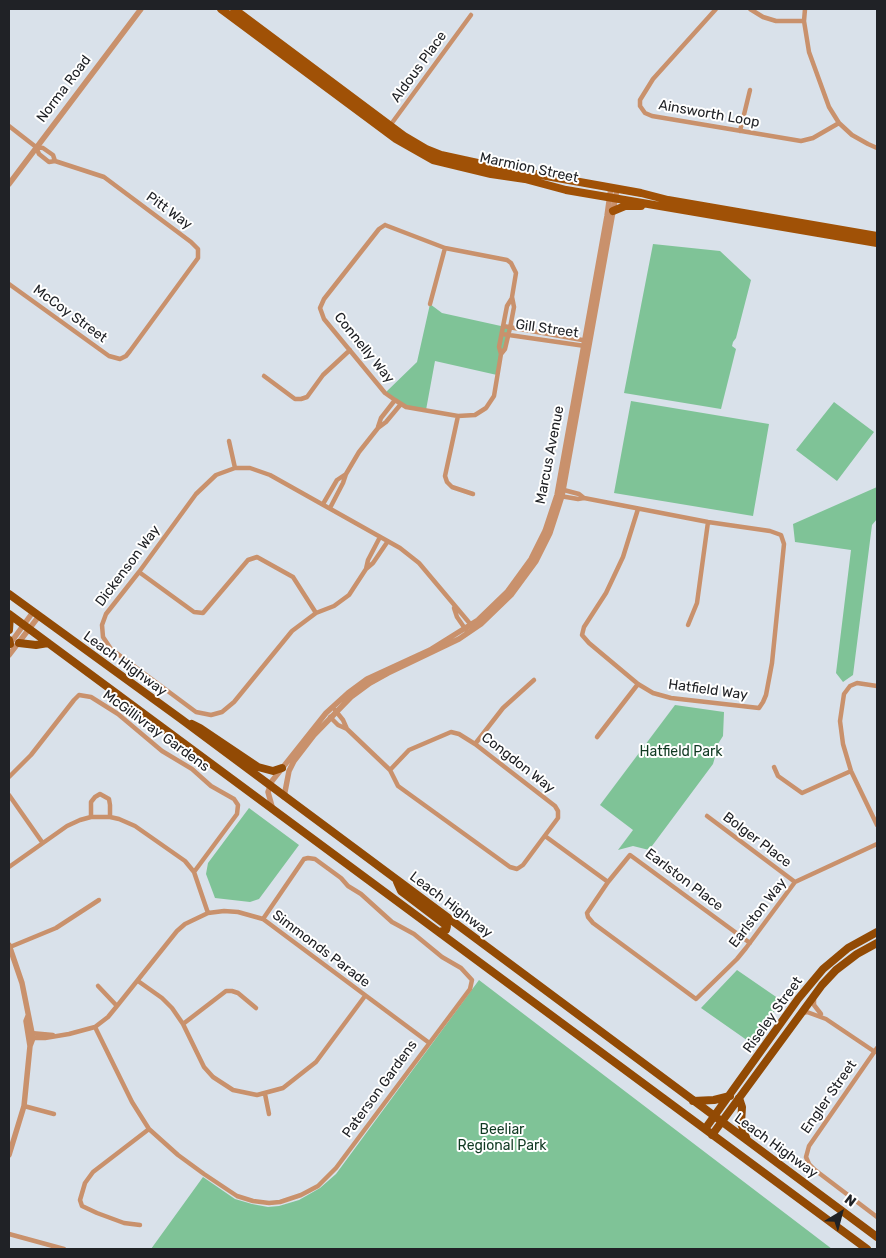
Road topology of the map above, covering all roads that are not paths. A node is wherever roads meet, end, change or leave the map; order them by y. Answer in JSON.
{"nodes":[{"id":1,"x":141,"y":9,"type":"edge"},
{"id":2,"x":221,"y":9,"type":"edge"},
{"id":3,"x":234,"y":9,"type":"edge"},
{"id":4,"x":716,"y":9,"type":"edge"},
{"id":5,"x":750,"y":9,"type":"edge"},
{"id":6,"x":805,"y":9,"type":"edge"},
{"id":7,"x":471,"y":15,"type":"dead end"},
{"id":8,"x":804,"y":21,"type":"junction"},
{"id":9,"x":750,"y":90,"type":"dead end"},
{"id":10,"x":839,"y":122,"type":"junction"},
{"id":11,"x":9,"y":126,"type":"edge"},
{"id":12,"x":388,"y":128,"type":"junction"},
{"id":13,"x":740,"y":131,"type":"junction"},
{"id":14,"x":36,"y":146,"type":"junction"},
{"id":15,"x":877,"y":148,"type":"edge"},
{"id":16,"x":9,"y":184,"type":"edge"},
{"id":17,"x":614,"y":188,"type":"junction"},
{"id":18,"x":613,"y":197,"type":"junction"},
{"id":19,"x":673,"y":208,"type":"junction"},
{"id":20,"x":613,"y":211,"type":"junction"},
{"id":21,"x":877,"y":236,"type":"edge"},
{"id":22,"x":877,"y":243,"type":"edge"},
{"id":23,"x":445,"y":248,"type":"junction"},
{"id":24,"x":9,"y":284,"type":"edge"},
{"id":25,"x":512,"y":297,"type":"junction"},
{"id":26,"x":430,"y":304,"type":"dead end"},
{"id":27,"x":503,"y":326,"type":"junction"},
{"id":28,"x":510,"y":328,"type":"junction"},
{"id":29,"x":502,"y":334,"type":"junction"},
{"id":30,"x":508,"y":335,"type":"junction"},
{"id":31,"x":587,"y":343,"type":"junction"},
{"id":32,"x":350,"y":350,"type":"junction"},
{"id":33,"x":501,"y":354,"type":"junction"},
{"id":34,"x":120,"y":359,"type":"joint"},
{"id":35,"x":264,"y":376,"type":"dead end"},
{"id":36,"x":395,"y":400,"type":"junction"},
{"id":37,"x":401,"y":404,"type":"junction"},
{"id":38,"x":458,"y":416,"type":"junction"},
{"id":39,"x":378,"y":428,"type":"junction"},
{"id":40,"x":229,"y":441,"type":"dead end"},
{"id":41,"x":236,"y":468,"type":"junction"},
{"id":42,"x":346,"y":474,"type":"junction"},
{"id":43,"x":560,"y":492,"type":"junction"},
{"id":44,"x":473,"y":494,"type":"dead end"},
{"id":45,"x":323,"y":504,"type":"junction"},
{"id":46,"x":330,"y":508,"type":"junction"},
{"id":47,"x":638,"y":509,"type":"junction"},
{"id":48,"x":708,"y":522,"type":"junction"},
{"id":49,"x":380,"y":537,"type":"junction"},
{"id":50,"x":388,"y":541,"type":"junction"},
{"id":51,"x":366,"y":569,"type":"junction"},
{"id":52,"x":139,"y":572,"type":"junction"},
{"id":53,"x":9,"y":594,"type":"edge"},
{"id":54,"x":316,"y":613,"type":"junction"},
{"id":55,"x":36,"y":614,"type":"junction"},
{"id":56,"x":9,"y":615,"type":"edge"},
{"id":57,"x":688,"y":625,"type":"dead end"},
{"id":58,"x":26,"y":628,"type":"junction"},
{"id":59,"x":470,"y":629,"type":"junction"},
{"id":60,"x":9,"y":630,"type":"edge"},
{"id":61,"x":9,"y":643,"type":"edge"},
{"id":62,"x":19,"y":643,"type":"junction"},
{"id":63,"x":48,"y":643,"type":"junction"},
{"id":64,"x":9,"y":655,"type":"edge"},
{"id":65,"x":534,"y":680,"type":"dead end"},
{"id":66,"x":638,"y":684,"type":"junction"},
{"id":67,"x":877,"y":686,"type":"edge"},
{"id":68,"x":334,"y":709,"type":"junction"},
{"id":69,"x":328,"y":715,"type":"junction"},
{"id":70,"x":181,"y":719,"type":"junction"},
{"id":71,"x":347,"y":729,"type":"junction"},
{"id":72,"x":597,"y":737,"type":"dead end"},
{"id":73,"x":475,"y":744,"type":"junction"},
{"id":74,"x":774,"y":767,"type":"dead end"},
{"id":75,"x":282,"y":768,"type":"junction"},
{"id":76,"x":390,"y":770,"type":"junction"},
{"id":77,"x":851,"y":771,"type":"junction"},
{"id":78,"x":9,"y":777,"type":"edge"},
{"id":79,"x":269,"y":786,"type":"junction"},
{"id":80,"x":9,"y":795,"type":"edge"},
{"id":81,"x":284,"y":797,"type":"junction"},
{"id":82,"x":273,"y":810,"type":"junction"},
{"id":83,"x":706,"y":816,"type":"dead end"},
{"id":84,"x":91,"y":817,"type":"junction"},
{"id":85,"x":110,"y":817,"type":"junction"},
{"id":86,"x":877,"y":825,"type":"edge"},
{"id":87,"x":545,"y":836,"type":"junction"},
{"id":88,"x":42,"y":842,"type":"junction"},
{"id":89,"x":877,"y":844,"type":"edge"},
{"id":90,"x":9,"y":867,"type":"edge"},
{"id":91,"x":194,"y":872,"type":"junction"},
{"id":92,"x":395,"y":880,"type":"junction"},
{"id":93,"x":608,"y":882,"type":"junction"},
{"id":94,"x":795,"y":882,"type":"junction"},
{"id":95,"x":99,"y":900,"type":"dead end"},
{"id":96,"x":208,"y":913,"type":"junction"},
{"id":97,"x":262,"y":919,"type":"junction"},
{"id":98,"x":440,"y":932,"type":"junction"},
{"id":99,"x":877,"y":932,"type":"edge"},
{"id":100,"x":750,"y":943,"type":"junction"},
{"id":101,"x":877,"y":943,"type":"edge"},
{"id":102,"x":482,"y":944,"type":"junction"},
{"id":103,"x":9,"y":946,"type":"edge"},
{"id":104,"x":472,"y":957,"type":"junction"},
{"id":105,"x":138,"y":981,"type":"junction"},
{"id":106,"x":98,"y":986,"type":"dead end"},
{"id":107,"x":814,"y":995,"type":"junction"},
{"id":108,"x":365,"y":996,"type":"junction"},
{"id":109,"x":696,"y":999,"type":"joint"},
{"id":110,"x":118,"y":1006,"type":"junction"},
{"id":111,"x":256,"y":1008,"type":"dead end"},
{"id":112,"x":801,"y":1014,"type":"junction"},
{"id":113,"x":826,"y":1019,"type":"junction"},
{"id":114,"x":183,"y":1024,"type":"junction"},
{"id":115,"x":95,"y":1027,"type":"junction"},
{"id":116,"x":30,"y":1036,"type":"junction"},
{"id":117,"x":428,"y":1042,"type":"junction"},
{"id":118,"x":876,"y":1050,"type":"edge"},
{"id":119,"x":265,"y":1094,"type":"junction"},
{"id":120,"x":730,"y":1096,"type":"junction"},
{"id":121,"x":740,"y":1098,"type":"junction"},
{"id":122,"x":693,"y":1101,"type":"junction"},
{"id":123,"x":24,"y":1106,"type":"junction"},
{"id":124,"x":54,"y":1114,"type":"dead end"},
{"id":125,"x":269,"y":1114,"type":"dead end"},
{"id":126,"x":715,"y":1116,"type":"junction"},
{"id":127,"x":722,"y":1122,"type":"junction"},
{"id":128,"x":149,"y":1129,"type":"junction"},
{"id":129,"x":705,"y":1129,"type":"junction"},
{"id":130,"x":712,"y":1135,"type":"junction"},
{"id":131,"x":747,"y":1140,"type":"junction"},
{"id":132,"x":9,"y":1155,"type":"edge"},
{"id":133,"x":877,"y":1217,"type":"edge"},
{"id":134,"x":140,"y":1225,"type":"dead end"},
{"id":135,"x":9,"y":1234,"type":"edge"},
{"id":136,"x":877,"y":1237,"type":"edge"},
{"id":137,"x":64,"y":1249,"type":"edge"},
{"id":138,"x":867,"y":1249,"type":"edge"}],
"edges":[{"from":1,"to":14,"type":"street","name":"Norma Road"},
{"from":2,"to":12,"type":"main road","name":"Marmion Street"},
{"from":3,"to":12,"type":"main road","name":"Marmion Street"},
{"from":4,"to":13,"type":"street","name":"Ainsworth Loop"},
{"from":5,"to":8,"type":"street"},
{"from":6,"to":8,"type":"street"},
{"from":7,"to":12,"type":"street","name":"Aldous Place"},
{"from":8,"to":10,"type":"street"},
{"from":9,"to":13,"type":"street"},
{"from":10,"to":13,"type":"street","name":"Ainsworth Loop"},
{"from":10,"to":15,"type":"street"},
{"from":11,"to":14,"type":"street","name":"Pitt Way"},
{"from":12,"to":17,"type":"main road","name":"Marmion Street"},
{"from":12,"to":18,"type":"main road","name":"Marmion Street"},
{"from":14,"to":16,"type":"street","name":"Norma Road"},
{"from":14,"to":34,"type":"street","name":"Pitt Way"},
{"from":17,"to":18,"type":"street","name":"Marcus Avenue"},
{"from":17,"to":21,"type":"main road","name":"Marmion Street"},
{"from":18,"to":19,"type":"main road","name":"Marmion Street"},
{"from":18,"to":20,"type":"street","name":"Marcus Avenue"},
{"from":18,"to":31,"type":"street","name":"Marcus Avenue"},
{"from":19,"to":20,"type":"main road"},
{"from":19,"to":22,"type":"main road","name":"Marmion Street"},
{"from":20,"to":31,"type":"street","name":"Marcus Avenue"},
{"from":23,"to":25,"type":"street","name":"Connelly Way"},
{"from":23,"to":26,"type":"street"},
{"from":23,"to":32,"type":"street","name":"Connelly Way"},
{"from":24,"to":34,"type":"street","name":"McCoy Street"},
{"from":25,"to":27,"type":"street","name":"Connelly Way"},
{"from":25,"to":28,"type":"street","name":"Connelly Way"},
{"from":27,"to":28,"type":"street","name":"Gill Street"},
{"from":27,"to":29,"type":"street","name":"Connelly Way"},
{"from":28,"to":30,"type":"street","name":"Connelly Way"},
{"from":28,"to":31,"type":"street","name":"Gill Street"},
{"from":29,"to":30,"type":"street","name":"Gill Street"},
{"from":29,"to":33,"type":"street","name":"Connelly Way"},
{"from":30,"to":31,"type":"street","name":"Gill Street"},
{"from":30,"to":33,"type":"street","name":"Connelly Way"},
{"from":31,"to":43,"type":"street","name":"Marcus Avenue"},
{"from":32,"to":35,"type":"street"},
{"from":32,"to":36,"type":"street","name":"Connelly Way"},
{"from":33,"to":38,"type":"street","name":"Connelly Way"},
{"from":36,"to":37,"type":"street","name":"Connelly Way"},
{"from":36,"to":39,"type":"street"},
{"from":37,"to":38,"type":"street","name":"Connelly Way"},
{"from":37,"to":39,"type":"street"},
{"from":38,"to":44,"type":"street"},
{"from":39,"to":42,"type":"street"},
{"from":40,"to":41,"type":"street"},
{"from":41,"to":45,"type":"street"},
{"from":41,"to":52,"type":"street","name":"Dickenson Way"},
{"from":42,"to":45,"type":"street"},
{"from":42,"to":46,"type":"street"},
{"from":43,"to":47,"type":"street","name":"Hatfield Way"},
{"from":43,"to":59,"type":"street","name":"Marcus Avenue"},
{"from":45,"to":46,"type":"street"},
{"from":46,"to":49,"type":"street"},
{"from":47,"to":48,"type":"street","name":"Hatfield Way"},
{"from":47,"to":66,"type":"street","name":"Hatfield Way"},
{"from":48,"to":57,"type":"street"},
{"from":48,"to":66,"type":"street","name":"Hatfield Way"},
{"from":49,"to":50,"type":"street"},
{"from":49,"to":51,"type":"street","name":"Dickenson Way"},
{"from":50,"to":51,"type":"street","name":"Dickenson Way"},
{"from":50,"to":59,"type":"street"},
{"from":51,"to":54,"type":"street","name":"Dickenson Way"},
{"from":52,"to":54,"type":"street"},
{"from":52,"to":54,"type":"street","name":"Dickenson Way"},
{"from":53,"to":55,"type":"highway","name":"Leach Highway"},
{"from":55,"to":58,"type":"street"},
{"from":55,"to":70,"type":"highway","name":"Leach Highway"},
{"from":56,"to":58,"type":"highway","name":"Leach Highway"},
{"from":56,"to":60,"type":"highway"},
{"from":58,"to":61,"type":"street"},
{"from":58,"to":62,"type":"street"},
{"from":58,"to":63,"type":"highway","name":"Leach Highway"},
{"from":59,"to":68,"type":"street","name":"Marcus Avenue"},
{"from":62,"to":63,"type":"highway"},
{"from":62,"to":64,"type":"street"},
{"from":63,"to":82,"type":"highway","name":"Leach Highway"},
{"from":65,"to":73,"type":"street"},
{"from":66,"to":72,"type":"street"},
{"from":67,"to":77,"type":"street"},
{"from":68,"to":69,"type":"street","name":"Marcus Avenue"},
{"from":68,"to":71,"type":"street","name":"Congdon Way"},
{"from":69,"to":71,"type":"street","name":"Congdon Way"},
{"from":69,"to":75,"type":"street","name":"Marcus Avenue"},
{"from":69,"to":81,"type":"street","name":"Marcus Avenue"},
{"from":70,"to":75,"type":"highway"},
{"from":70,"to":79,"type":"highway","name":"Leach Highway"},
{"from":71,"to":76,"type":"street","name":"Congdon Way"},
{"from":73,"to":76,"type":"street","name":"Congdon Way"},
{"from":73,"to":87,"type":"street","name":"Congdon Way"},
{"from":74,"to":77,"type":"street"},
{"from":75,"to":79,"type":"street","name":"Marcus Avenue"},
{"from":76,"to":87,"type":"street","name":"Congdon Way"},
{"from":77,"to":86,"type":"street"},
{"from":78,"to":91,"type":"street","name":"McGillivray Gardens"},
{"from":79,"to":81,"type":"highway","name":"Leach Highway"},
{"from":79,"to":82,"type":"street"},
{"from":80,"to":88,"type":"street"},
{"from":81,"to":92,"type":"highway","name":"Leach Highway"},
{"from":82,"to":98,"type":"highway","name":"Leach Highway"},
{"from":83,"to":94,"type":"street","name":"Bolger Place"},
{"from":84,"to":85,"type":"street"},
{"from":84,"to":85,"type":"street"},
{"from":84,"to":88,"type":"street"},
{"from":85,"to":91,"type":"street"},
{"from":87,"to":93,"type":"street"},
{"from":88,"to":90,"type":"street"},
{"from":89,"to":94,"type":"street","name":"Earlston Way"},
{"from":91,"to":96,"type":"street"},
{"from":92,"to":98,"type":"highway"},
{"from":92,"to":102,"type":"highway","name":"Leach Highway"},
{"from":93,"to":100,"type":"street","name":"Earlston Place"},
{"from":93,"to":109,"type":"street","name":"Earlston Place"},
{"from":94,"to":100,"type":"street","name":"Earlston Way"},
{"from":95,"to":103,"type":"street"},
{"from":96,"to":97,"type":"street","name":"Simmonds Parade"},
{"from":96,"to":105,"type":"street","name":"Simmonds Parade"},
{"from":97,"to":108,"type":"street","name":"Simmonds Parade"},
{"from":97,"to":117,"type":"street","name":"Paterson Gardens"},
{"from":98,"to":104,"type":"highway","name":"Leach Highway"},
{"from":99,"to":120,"type":"highway","name":"Riseley Street"},
{"from":100,"to":109,"type":"street","name":"Earlston Way"},
{"from":101,"to":107,"type":"highway","name":"Riseley Street"},
{"from":102,"to":104,"type":"highway"},
{"from":102,"to":122,"type":"highway","name":"Leach Highway"},
{"from":103,"to":116,"type":"street"},
{"from":104,"to":129,"type":"highway","name":"Leach Highway"},
{"from":105,"to":110,"type":"street","name":"Simmonds Parade"},
{"from":105,"to":114,"type":"street"},
{"from":106,"to":110,"type":"street"},
{"from":107,"to":112,"type":"highway","name":"Riseley Street"},
{"from":107,"to":113,"type":"street"},
{"from":108,"to":117,"type":"street","name":"Simmonds Parade"},
{"from":108,"to":119,"type":"street"},
{"from":110,"to":115,"type":"street","name":"Simmonds Parade"},
{"from":111,"to":114,"type":"street"},
{"from":112,"to":113,"type":"street"},
{"from":112,"to":121,"type":"highway","name":"Riseley Street"},
{"from":113,"to":118,"type":"street"},
{"from":114,"to":119,"type":"street"},
{"from":115,"to":116,"type":"street","name":"Simmonds Parade"},
{"from":115,"to":128,"type":"street","name":"Paterson Gardens"},
{"from":116,"to":123,"type":"street"},
{"from":117,"to":128,"type":"street","name":"Paterson Gardens"},
{"from":118,"to":133,"type":"street","name":"Engler Street"},
{"from":119,"to":125,"type":"street"},
{"from":120,"to":122,"type":"highway"},
{"from":120,"to":126,"type":"highway","name":"Riseley Street"},
{"from":121,"to":127,"type":"highway","name":"Riseley Street"},
{"from":121,"to":131,"type":"highway"},
{"from":122,"to":126,"type":"highway","name":"Leach Highway"},
{"from":123,"to":124,"type":"street"},
{"from":123,"to":132,"type":"street"},
{"from":126,"to":127,"type":"highway","name":"Leach Highway"},
{"from":126,"to":129,"type":"highway","name":"Riseley Street"},
{"from":127,"to":130,"type":"highway","name":"Riseley Street"},
{"from":127,"to":131,"type":"highway","name":"Leach Highway"},
{"from":128,"to":134,"type":"street"},
{"from":129,"to":130,"type":"highway","name":"Leach Highway"},
{"from":130,"to":138,"type":"highway","name":"Leach Highway"},
{"from":131,"to":136,"type":"highway","name":"Leach Highway"},
{"from":135,"to":137,"type":"street"}]}
